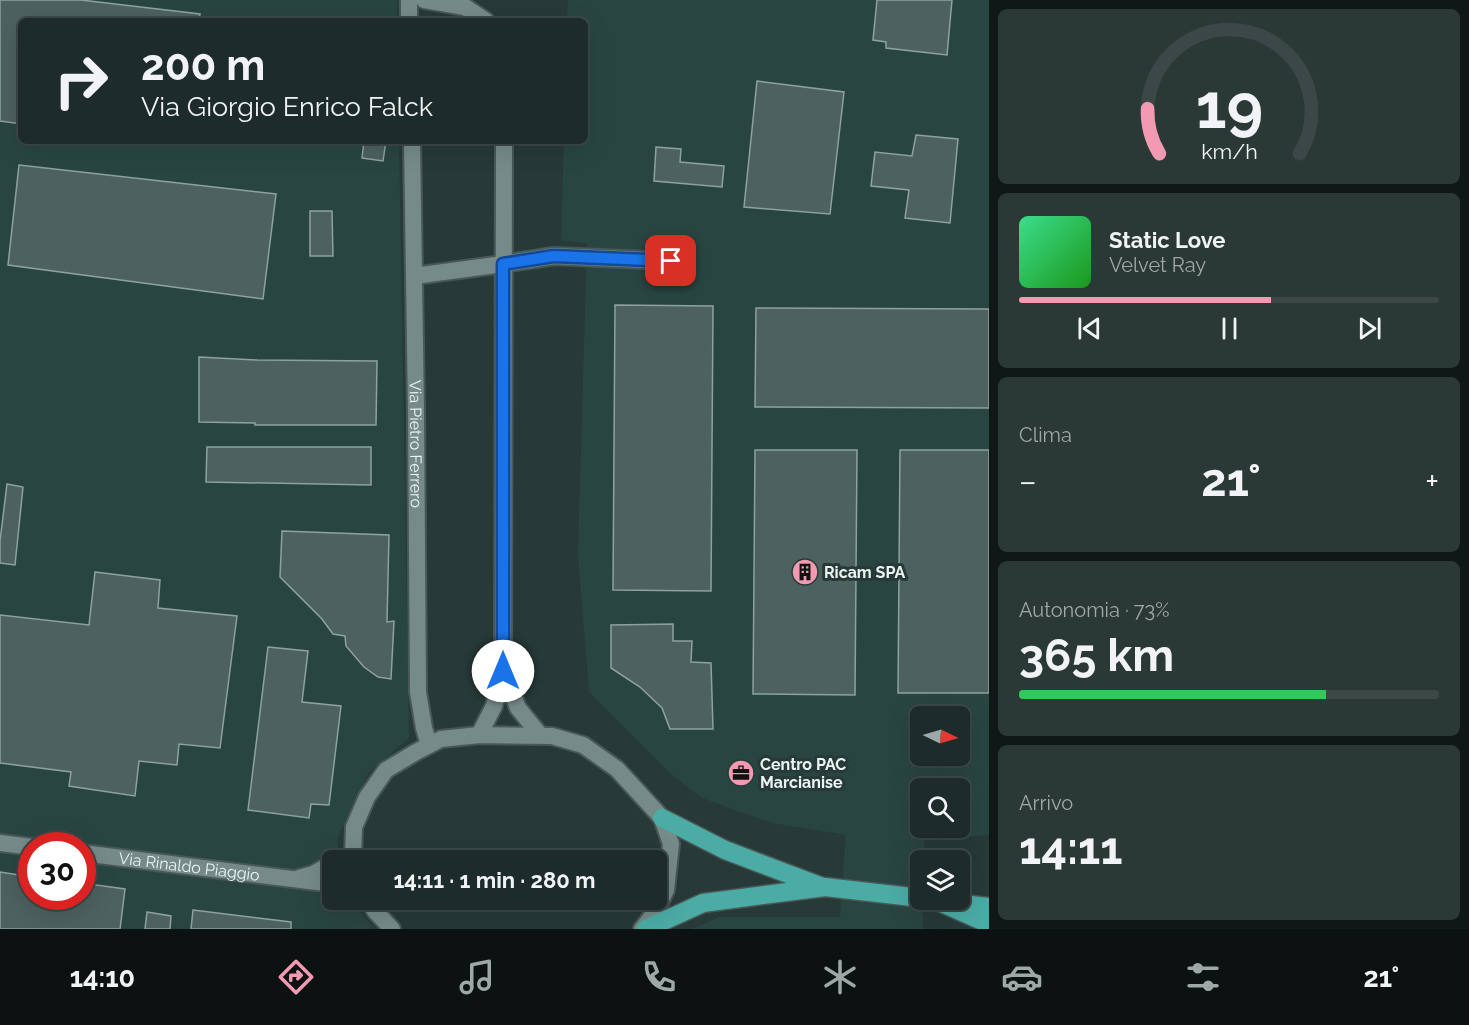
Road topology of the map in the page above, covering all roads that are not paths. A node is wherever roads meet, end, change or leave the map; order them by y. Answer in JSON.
{"nodes":[{"id":1,"x":409,"y":0,"type":"edge"},
{"id":2,"x":424,"y":0,"type":"edge"},
{"id":3,"x":410,"y":18,"type":"edge"},
{"id":4,"x":482,"y":18,"type":"edge"},
{"id":5,"x":412,"y":144,"type":"edge"},
{"id":6,"x":504,"y":144,"type":"edge"},
{"id":7,"x":671,"y":261,"type":"dead end"},
{"id":8,"x":503,"y":264,"type":"junction"},
{"id":9,"x":414,"y":276,"type":"junction"},
{"id":10,"x":503,"y":671,"type":"junction"},
{"id":11,"x":479,"y":735,"type":"junction"},
{"id":12,"x":540,"y":735,"type":"junction"},
{"id":13,"x":429,"y":745,"type":"junction"},
{"id":14,"x":662,"y":818,"type":"junction"},
{"id":15,"x":354,"y":837,"type":"junction"},
{"id":16,"x":0,"y":843,"type":"edge"},
{"id":17,"x":18,"y":845,"type":"edge"},
{"id":18,"x":345,"y":850,"type":"edge"},
{"id":19,"x":354,"y":850,"type":"edge"},
{"id":20,"x":96,"y":855,"type":"edge"},
{"id":21,"x":322,"y":869,"type":"edge"},
{"id":22,"x":295,"y":880,"type":"junction"},
{"id":23,"x":322,"y":883,"type":"edge"},
{"id":24,"x":825,"y":887,"type":"junction"},
{"id":25,"x":989,"y":894,"type":"edge"},
{"id":26,"x":970,"y":896,"type":"edge"},
{"id":27,"x":910,"y":897,"type":"edge"},
{"id":28,"x":970,"y":904,"type":"edge"},
{"id":29,"x":989,"y":907,"type":"edge"},
{"id":30,"x":374,"y":910,"type":"edge"},
{"id":31,"x":958,"y":910,"type":"edge"},
{"id":32,"x":989,"y":924,"type":"edge"},
{"id":33,"x":392,"y":929,"type":"edge"},
{"id":34,"x":644,"y":929,"type":"edge"}],
"edges":[{"from":1,"to":3,"type":"street"},
{"from":2,"to":4,"type":"street"},
{"from":5,"to":9,"type":"street","name":"Via Pietro Ferrero"},
{"from":6,"to":8,"type":"street"},
{"from":7,"to":8,"type":"street"},
{"from":8,"to":9,"type":"street"},
{"from":8,"to":10,"type":"street"},
{"from":9,"to":13,"type":"street","name":"Via Pietro Ferrero"},
{"from":10,"to":11,"type":"street"},
{"from":10,"to":12,"type":"street"},
{"from":11,"to":12,"type":"street"},
{"from":11,"to":13,"type":"street"},
{"from":12,"to":14,"type":"street"},
{"from":13,"to":15,"type":"street"},
{"from":14,"to":24,"type":"highway"},
{"from":14,"to":34,"type":"street"},
{"from":15,"to":18,"type":"street","name":"Via Rinaldo Piaggio"},
{"from":15,"to":19,"type":"street"},
{"from":16,"to":17,"type":"street"},
{"from":20,"to":22,"type":"street","name":"Via Rinaldo Piaggio"},
{"from":21,"to":22,"type":"street","name":"Via Rinaldo Piaggio"},
{"from":22,"to":23,"type":"street","name":"Via Rinaldo Piaggio"},
{"from":24,"to":27,"type":"highway"},
{"from":24,"to":34,"type":"highway"},
{"from":25,"to":26,"type":"highway"},
{"from":28,"to":29,"type":"highway"},
{"from":30,"to":33,"type":"street"},
{"from":31,"to":32,"type":"highway"}]}
